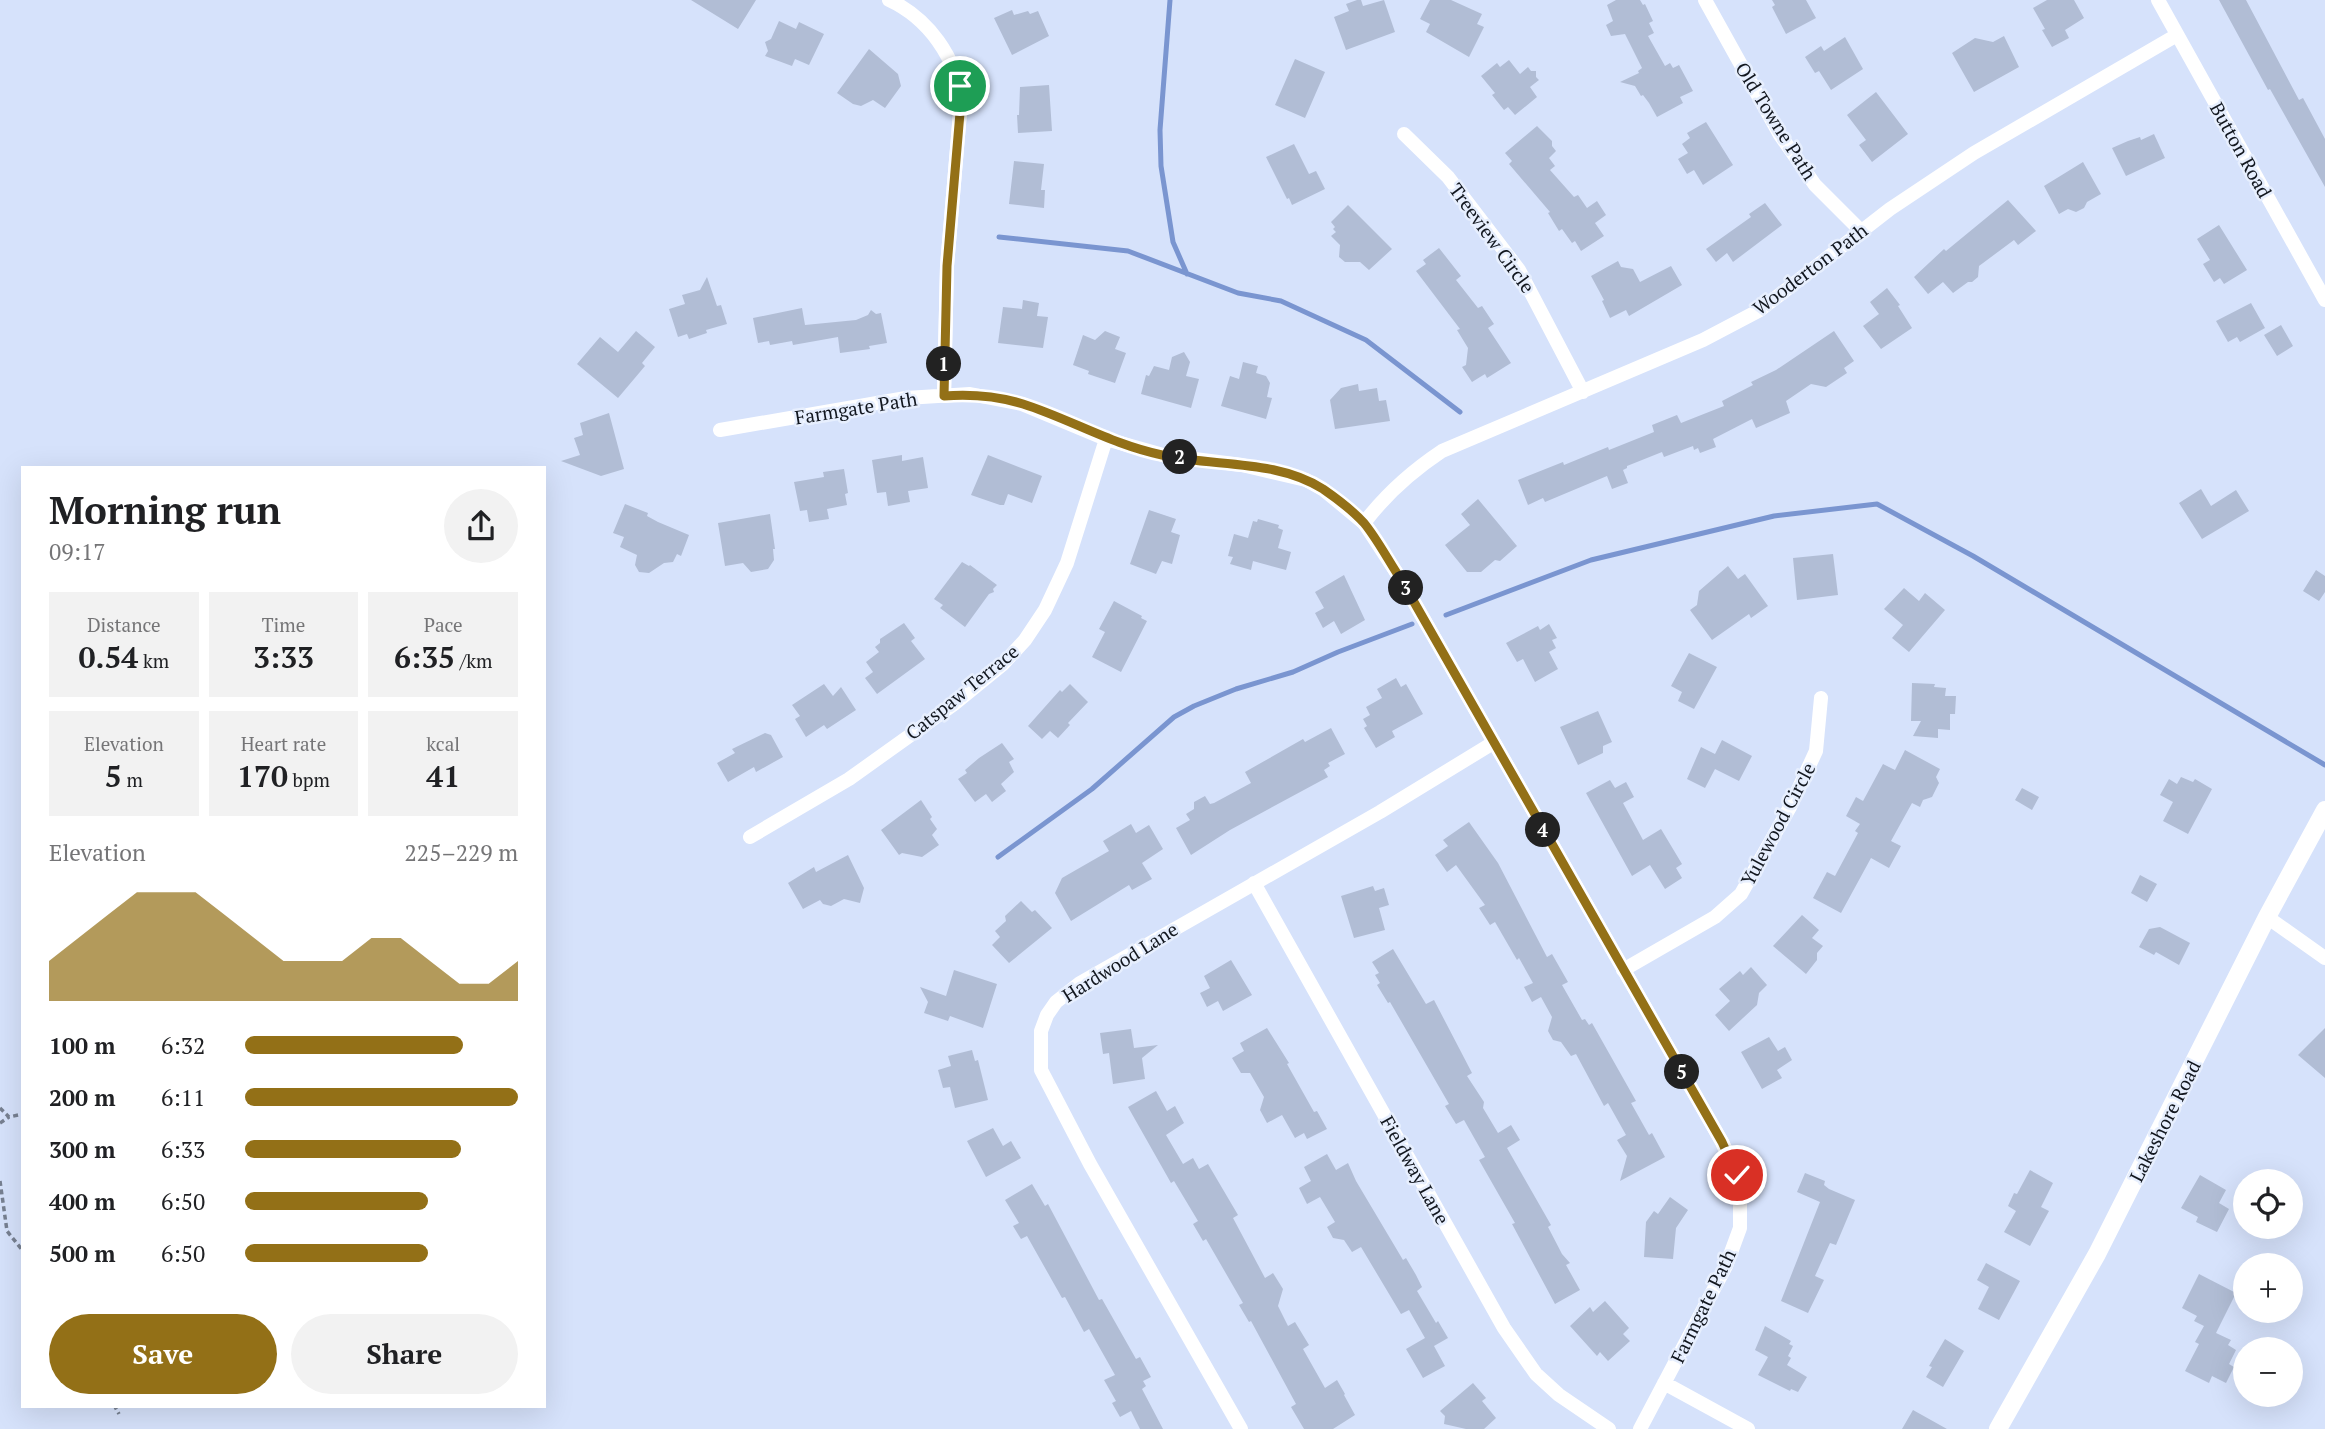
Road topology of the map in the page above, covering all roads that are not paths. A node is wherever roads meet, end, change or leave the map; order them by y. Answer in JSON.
{"nodes":[{"id":1,"x":889,"y":0,"type":"edge"},
{"id":2,"x":1705,"y":0,"type":"edge"},
{"id":3,"x":2158,"y":0,"type":"edge"},
{"id":4,"x":2177,"y":35,"type":"junction"},
{"id":5,"x":1404,"y":134,"type":"dead end"},
{"id":6,"x":1861,"y":231,"type":"junction"},
{"id":7,"x":2325,"y":300,"type":"edge"},
{"id":8,"x":1583,"y":392,"type":"junction"},
{"id":9,"x":944,"y":396,"type":"junction"},
{"id":10,"x":720,"y":430,"type":"dead end"},
{"id":11,"x":1106,"y":439,"type":"junction"},
{"id":12,"x":1364,"y":523,"type":"junction"},
{"id":13,"x":1821,"y":698,"type":"dead end"},
{"id":14,"x":1493,"y":743,"type":"junction"},
{"id":15,"x":2325,"y":810,"type":"edge"},
{"id":16,"x":750,"y":837,"type":"dead end"},
{"id":17,"x":1254,"y":883,"type":"junction"},
{"id":18,"x":2267,"y":917,"type":"junction"},
{"id":19,"x":2325,"y":958,"type":"edge"},
{"id":20,"x":1623,"y":970,"type":"junction"},
{"id":21,"x":1664,"y":1383,"type":"junction"},
{"id":22,"x":1241,"y":1429,"type":"edge"},
{"id":23,"x":1609,"y":1429,"type":"edge"},
{"id":24,"x":1640,"y":1429,"type":"edge"},
{"id":25,"x":1748,"y":1429,"type":"edge"},
{"id":26,"x":1998,"y":1429,"type":"edge"}],
"edges":[{"from":1,"to":9,"type":"street"},
{"from":2,"to":6,"type":"street","name":"Old Towne Path"},
{"from":3,"to":4,"type":"street","name":"Button Road"},
{"from":4,"to":6,"type":"street","name":"Wooderton Path"},
{"from":4,"to":7,"type":"street","name":"Button Road"},
{"from":5,"to":8,"type":"street","name":"Treeview Circle"},
{"from":6,"to":8,"type":"street","name":"Wooderton Path"},
{"from":8,"to":12,"type":"street","name":"Wooderton Path"},
{"from":9,"to":10,"type":"street","name":"Farmgate Path"},
{"from":9,"to":11,"type":"street","name":"Farmgate Path"},
{"from":11,"to":12,"type":"street","name":"Farmgate Path"},
{"from":11,"to":16,"type":"street","name":"Catspaw Terrace"},
{"from":12,"to":14,"type":"street","name":"Farmgate Path"},
{"from":13,"to":20,"type":"street","name":"Yulewood Circle"},
{"from":14,"to":17,"type":"street","name":"Hardwood Lane"},
{"from":14,"to":20,"type":"street","name":"Farmgate Path"},
{"from":15,"to":18,"type":"street","name":"Lakeshore Road"},
{"from":17,"to":22,"type":"street","name":"Hardwood Lane"},
{"from":17,"to":23,"type":"street","name":"Fieldway Lane"},
{"from":18,"to":19,"type":"street"},
{"from":18,"to":26,"type":"street","name":"Lakeshore Road"},
{"from":20,"to":21,"type":"street","name":"Farmgate Path"},
{"from":21,"to":24,"type":"street","name":"Farmgate Path"},
{"from":21,"to":25,"type":"street"}]}
